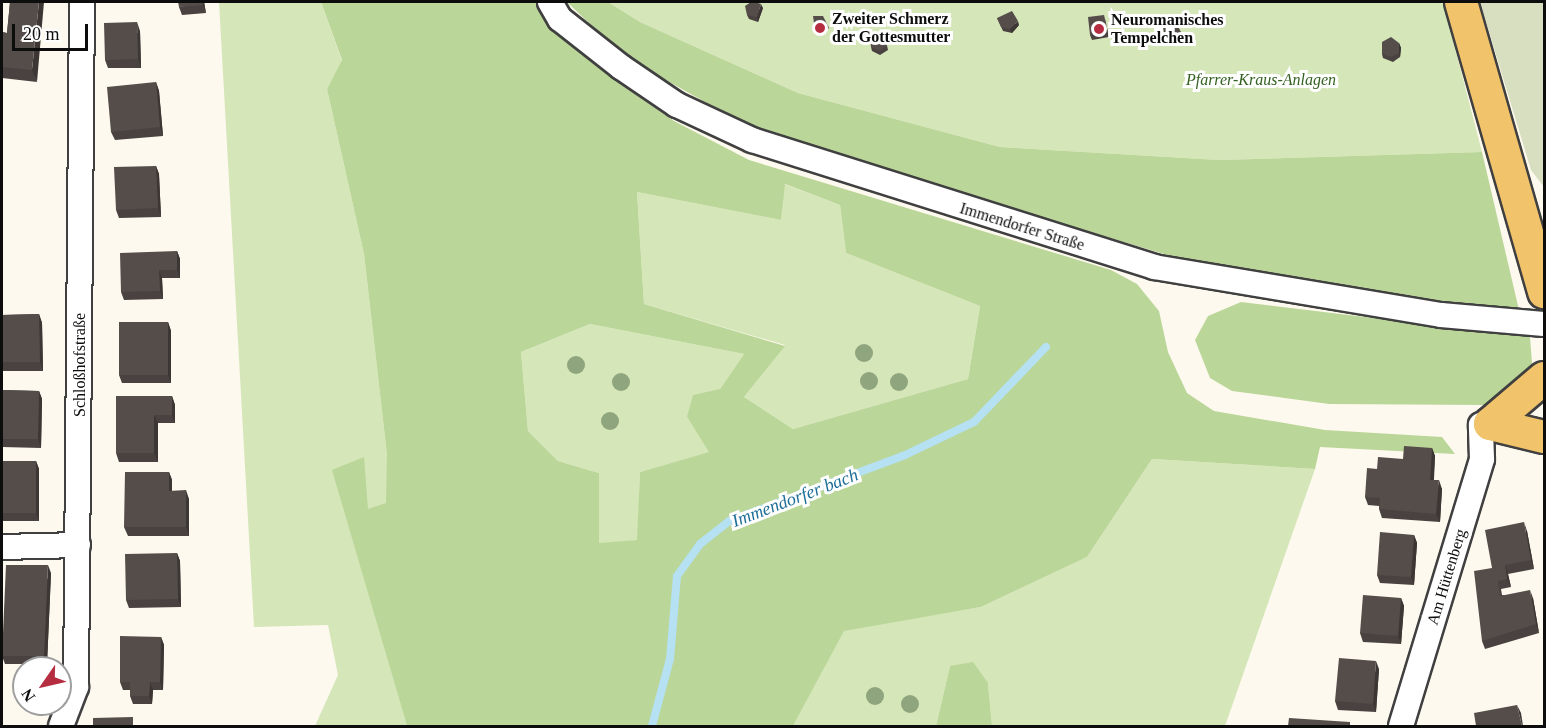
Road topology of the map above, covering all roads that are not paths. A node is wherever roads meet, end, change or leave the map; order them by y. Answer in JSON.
{"nodes":[{"id":1,"x":82,"y":2,"type":"edge"},
{"id":2,"x":550,"y":2,"type":"edge"},
{"id":3,"x":1461,"y":2,"type":"edge"},
{"id":4,"x":1530,"y":194,"type":"edge"},
{"id":5,"x":1543,"y":280,"type":"edge"},
{"id":6,"x":1545,"y":324,"type":"edge"},
{"id":7,"x":1545,"y":378,"type":"edge"},
{"id":8,"x":1481,"y":425,"type":"dead end"},
{"id":9,"x":1545,"y":437,"type":"edge"},
{"id":10,"x":78,"y":545,"type":"junction"},
{"id":11,"x":2,"y":547,"type":"edge"},
{"id":12,"x":61,"y":726,"type":"edge"},
{"id":13,"x":1401,"y":726,"type":"edge"}],
"edges":[{"from":1,"to":10,"type":"street","name":"Schloßhofstraße"},
{"from":2,"to":6,"type":"street","name":"Immendorfer Straße"},
{"from":3,"to":4,"type":"main road"},
{"from":4,"to":5,"type":"main road"},
{"from":7,"to":9,"type":"main road"},
{"from":8,"to":13,"type":"street","name":"Am Hüttenberg"},
{"from":10,"to":11,"type":"street"},
{"from":10,"to":12,"type":"street","name":"Schloßhofstraße"}]}
